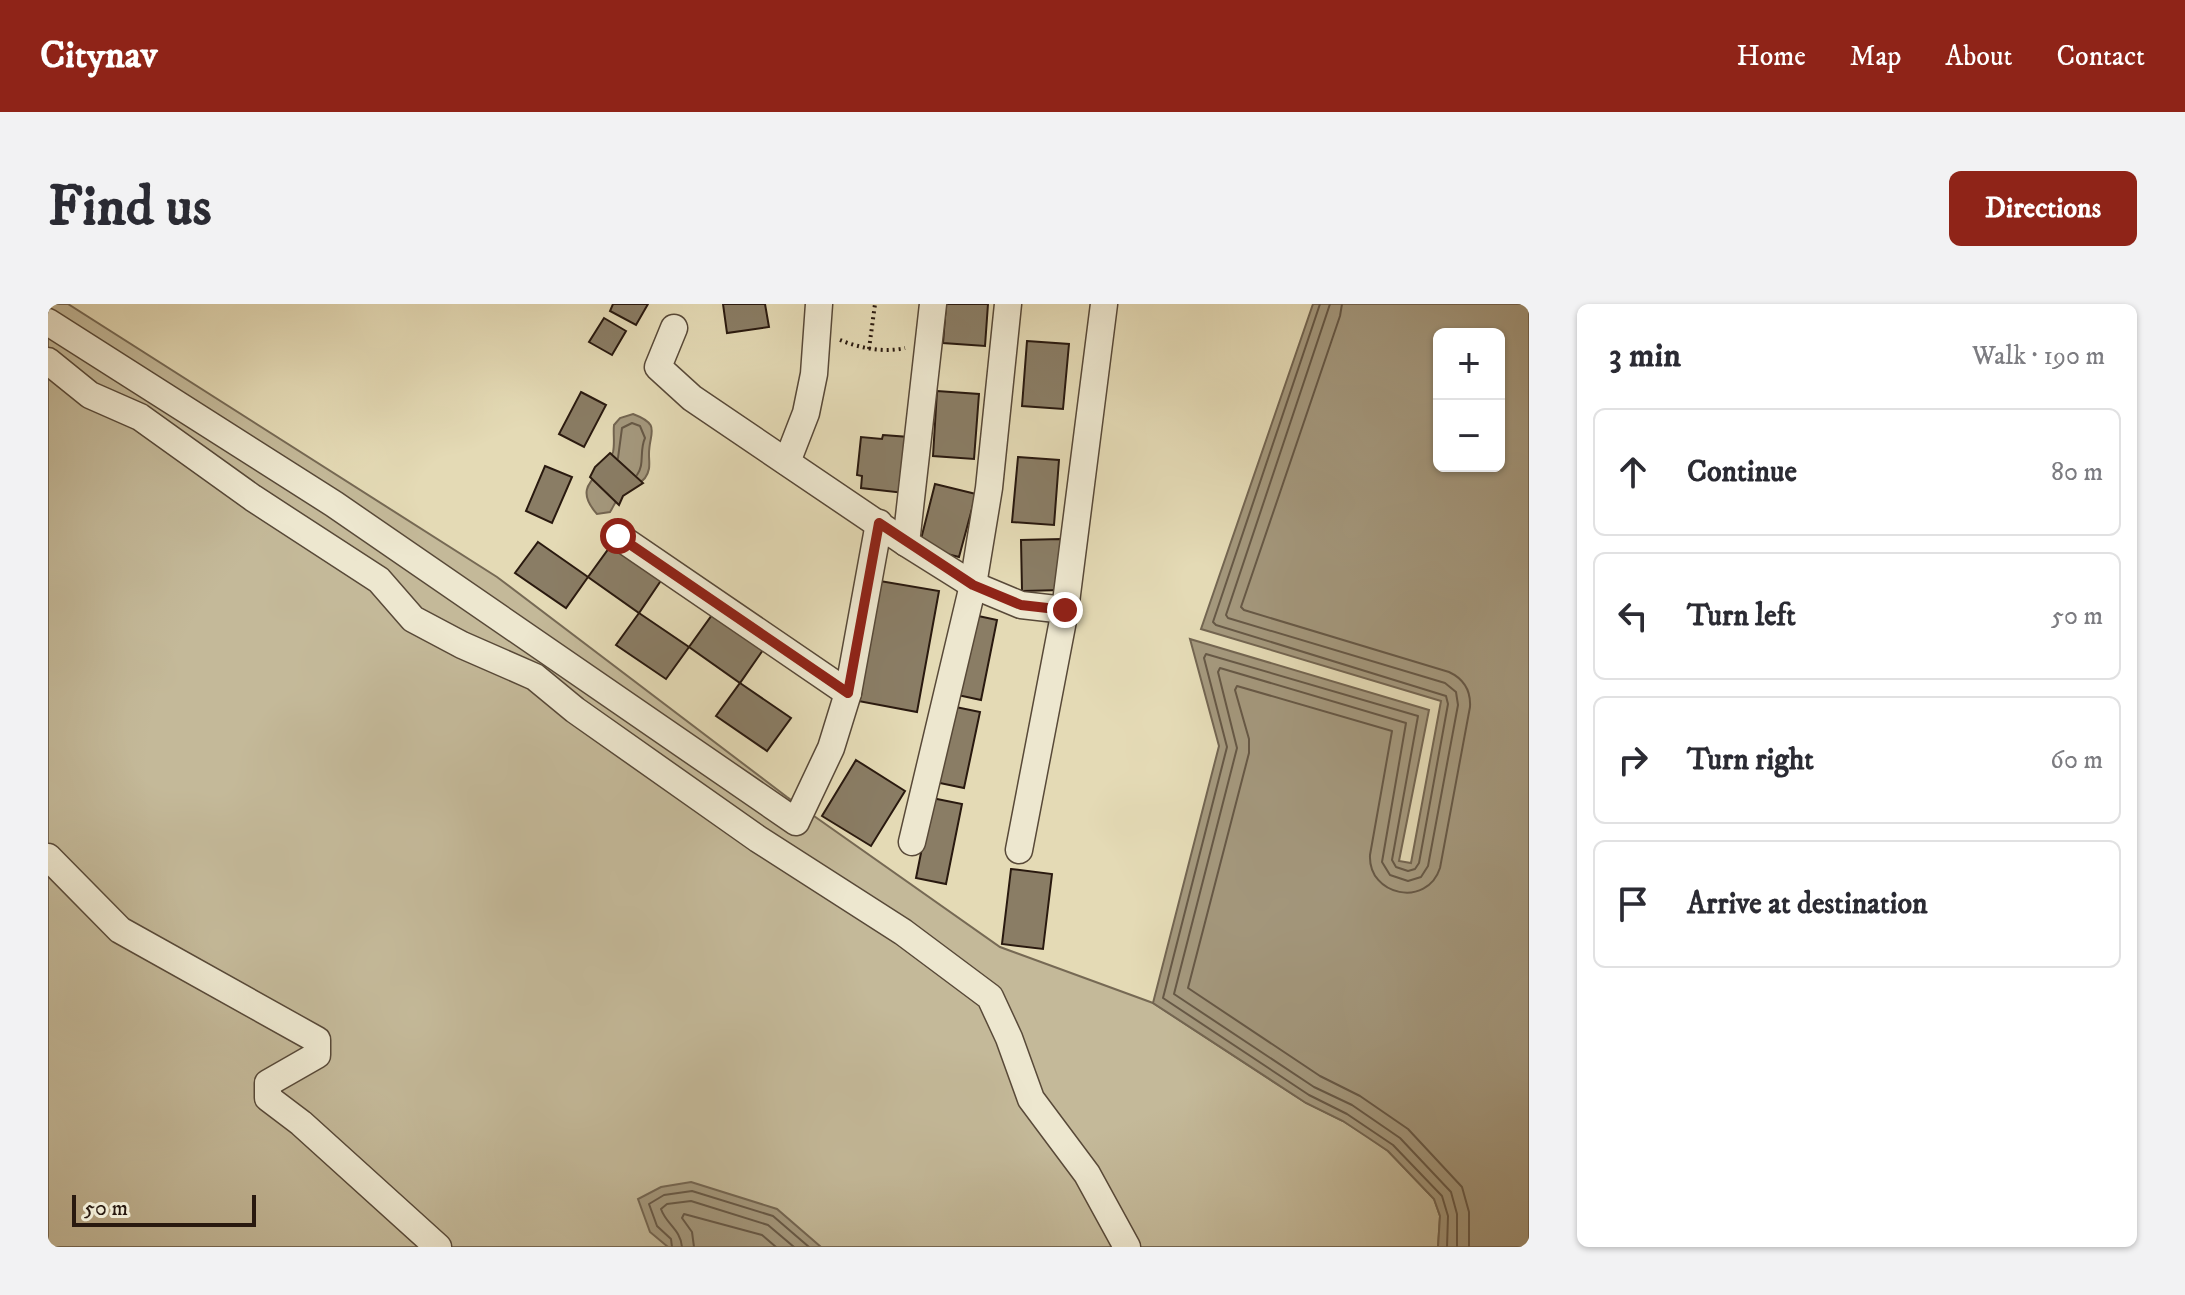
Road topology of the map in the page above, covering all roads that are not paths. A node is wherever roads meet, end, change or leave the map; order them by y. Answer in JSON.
{"nodes":[{"id":1,"x":933,"y":304,"type":"edge"},
{"id":2,"x":1008,"y":304,"type":"edge"},
{"id":3,"x":1104,"y":304,"type":"edge"},
{"id":4,"x":818,"y":308,"type":"edge"},
{"id":5,"x":48,"y":322,"type":"edge"},
{"id":6,"x":674,"y":328,"type":"dead end"},
{"id":7,"x":48,"y":361,"type":"edge"},
{"id":8,"x":787,"y":462,"type":"junction"},
{"id":9,"x":879,"y":523,"type":"junction"},
{"id":10,"x":618,"y":536,"type":"dead end"},
{"id":11,"x":906,"y":543,"type":"junction"},
{"id":12,"x":973,"y":585,"type":"junction"},
{"id":13,"x":1065,"y":610,"type":"junction"},
{"id":14,"x":848,"y":693,"type":"junction"},
{"id":15,"x":912,"y":842,"type":"dead end"},
{"id":16,"x":1019,"y":850,"type":"dead end"},
{"id":17,"x":48,"y":857,"type":"edge"},
{"id":18,"x":438,"y":1247,"type":"edge"},
{"id":19,"x":1127,"y":1247,"type":"edge"}],
"edges":[{"from":1,"to":11,"type":"street"},
{"from":2,"to":12,"type":"street"},
{"from":3,"to":13,"type":"street"},
{"from":4,"to":8,"type":"street"},
{"from":5,"to":14,"type":"street"},
{"from":6,"to":8,"type":"street"},
{"from":7,"to":19,"type":"street"},
{"from":8,"to":9,"type":"street"},
{"from":9,"to":11,"type":"street"},
{"from":9,"to":14,"type":"street"},
{"from":10,"to":14,"type":"street"},
{"from":11,"to":12,"type":"street"},
{"from":12,"to":13,"type":"street"},
{"from":12,"to":15,"type":"street"},
{"from":13,"to":16,"type":"street"},
{"from":17,"to":18,"type":"street"}]}
